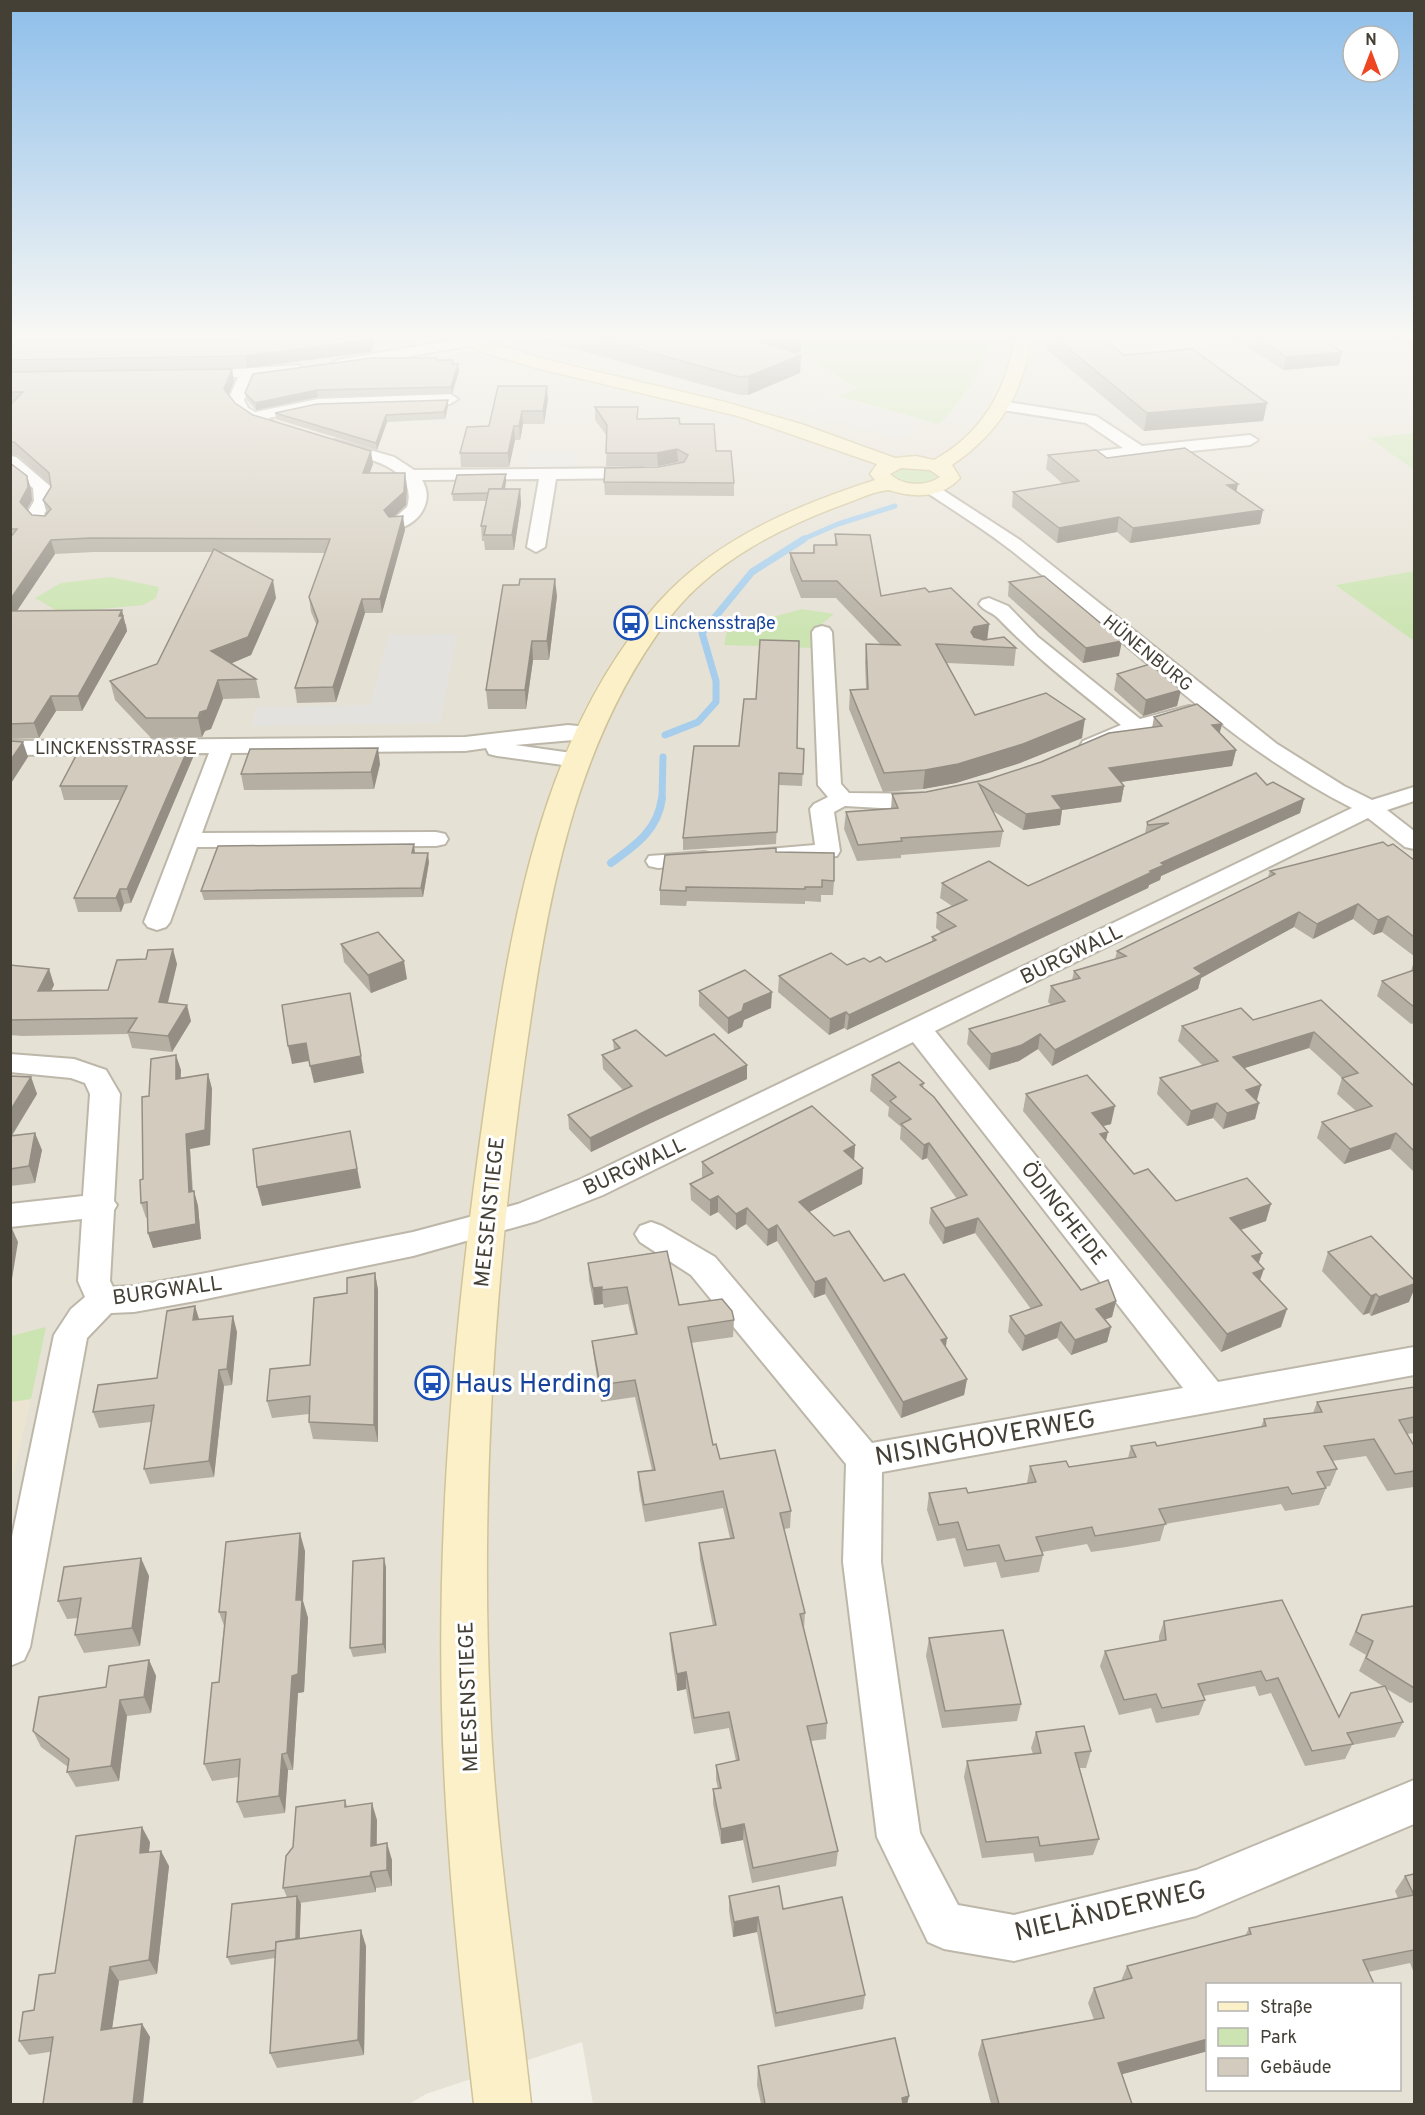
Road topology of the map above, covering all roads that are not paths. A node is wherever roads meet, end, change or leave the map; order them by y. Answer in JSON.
{"nodes":[{"id":1,"x":798,"y":437,"type":"edge"},
{"id":2,"x":972,"y":437,"type":"edge"},
{"id":3,"x":1117,"y":437,"type":"edge"},
{"id":4,"x":318,"y":440,"type":"edge"},
{"id":5,"x":1250,"y":440,"type":"dead end"},
{"id":6,"x":1138,"y":451,"type":"junction"},
{"id":7,"x":1061,"y":459,"type":"edge"},
{"id":8,"x":10,"y":462,"type":"edge"},
{"id":9,"x":937,"y":466,"type":"junction"},
{"id":10,"x":658,"y":473,"type":"edge"},
{"id":11,"x":890,"y":473,"type":"junction"},
{"id":12,"x":548,"y":474,"type":"junction"},
{"id":13,"x":413,"y":475,"type":"junction"},
{"id":14,"x":932,"y":488,"type":"junction"},
{"id":15,"x":43,"y":523,"type":"edge"},
{"id":16,"x":397,"y":524,"type":"edge"},
{"id":17,"x":536,"y":547,"type":"dead end"},
{"id":18,"x":989,"y":604,"type":"dead end"},
{"id":19,"x":822,"y":632,"type":"dead end"},
{"id":20,"x":1211,"y":705,"type":"junction"},
{"id":21,"x":1136,"y":727,"type":"junction"},
{"id":22,"x":583,"y":746,"type":"junction"},
{"id":23,"x":10,"y":748,"type":"edge"},
{"id":24,"x":222,"y":748,"type":"junction"},
{"id":25,"x":1076,"y":753,"type":"edge"},
{"id":26,"x":956,"y":793,"type":"edge"},
{"id":27,"x":1414,"y":794,"type":"edge"},
{"id":28,"x":842,"y":799,"type":"junction"},
{"id":29,"x":1370,"y":808,"type":"junction"},
{"id":30,"x":436,"y":839,"type":"dead end"},
{"id":31,"x":187,"y":840,"type":"junction"},
{"id":32,"x":1414,"y":842,"type":"edge"},
{"id":33,"x":658,"y":861,"type":"dead end"},
{"id":34,"x":158,"y":922,"type":"dead end"},
{"id":35,"x":918,"y":1029,"type":"junction"},
{"id":36,"x":10,"y":1063,"type":"edge"},
{"id":37,"x":101,"y":1205,"type":"junction"},
{"id":38,"x":10,"y":1216,"type":"edge"},
{"id":39,"x":486,"y":1225,"type":"junction"},
{"id":40,"x":651,"y":1234,"type":"dead end"},
{"id":41,"x":104,"y":1300,"type":"junction"},
{"id":42,"x":1414,"y":1361,"type":"edge"},
{"id":43,"x":1209,"y":1396,"type":"junction"},
{"id":44,"x":864,"y":1460,"type":"junction"},
{"id":45,"x":10,"y":1647,"type":"edge"},
{"id":46,"x":1414,"y":1802,"type":"edge"},
{"id":47,"x":503,"y":2104,"type":"edge"}],
"edges":[{"from":1,"to":11,"type":"street"},
{"from":2,"to":9,"type":"street"},
{"from":3,"to":6,"type":"street"},
{"from":4,"to":13,"type":"street"},
{"from":5,"to":6,"type":"street"},
{"from":6,"to":7,"type":"street"},
{"from":8,"to":15,"type":"street"},
{"from":9,"to":11,"type":"street","name":"MEESENSTIEGE"},
{"from":9,"to":14,"type":"street"},
{"from":10,"to":12,"type":"street"},
{"from":11,"to":14,"type":"street","name":"MEESENSTIEGE"},
{"from":11,"to":22,"type":"street","name":"MEESENSTIEGE"},
{"from":12,"to":13,"type":"street"},
{"from":12,"to":17,"type":"street"},
{"from":13,"to":16,"type":"street"},
{"from":14,"to":20,"type":"street","name":"HÜNENBURG"},
{"from":18,"to":21,"type":"street"},
{"from":19,"to":28,"type":"street"},
{"from":20,"to":21,"type":"street"},
{"from":20,"to":29,"type":"street","name":"HÜNENBURG"},
{"from":21,"to":25,"type":"street"},
{"from":22,"to":24,"type":"street","name":"LINCKENSSTRASSE"},
{"from":22,"to":39,"type":"street","name":"MEESENSTIEGE"},
{"from":23,"to":24,"type":"street","name":"LINCKENSSTRASSE"},
{"from":24,"to":31,"type":"street","name":"LINCKENSSTRASSE"},
{"from":26,"to":28,"type":"street"},
{"from":27,"to":29,"type":"street","name":"BURGWALL"},
{"from":28,"to":33,"type":"street"},
{"from":29,"to":32,"type":"street","name":"HÜNENBURG"},
{"from":29,"to":35,"type":"street","name":"BURGWALL"},
{"from":30,"to":31,"type":"street"},
{"from":31,"to":34,"type":"street","name":"LINCKENSSTRASSE"},
{"from":35,"to":39,"type":"street","name":"BURGWALL"},
{"from":35,"to":43,"type":"street","name":"ÖDINGHEIDE"},
{"from":36,"to":37,"type":"street","name":"BURGWALL"},
{"from":37,"to":38,"type":"street"},
{"from":37,"to":41,"type":"street","name":"BURGWALL"},
{"from":39,"to":41,"type":"street","name":"BURGWALL"},
{"from":39,"to":47,"type":"street","name":"MEESENSTIEGE"},
{"from":40,"to":44,"type":"street","name":"NISINGHOVERWEG"},
{"from":41,"to":45,"type":"street"},
{"from":42,"to":43,"type":"street","name":"NISINGHOVERWEG"},
{"from":43,"to":44,"type":"street","name":"NISINGHOVERWEG"},
{"from":44,"to":46,"type":"street","name":"NIELÄNDERWEG"}]}
